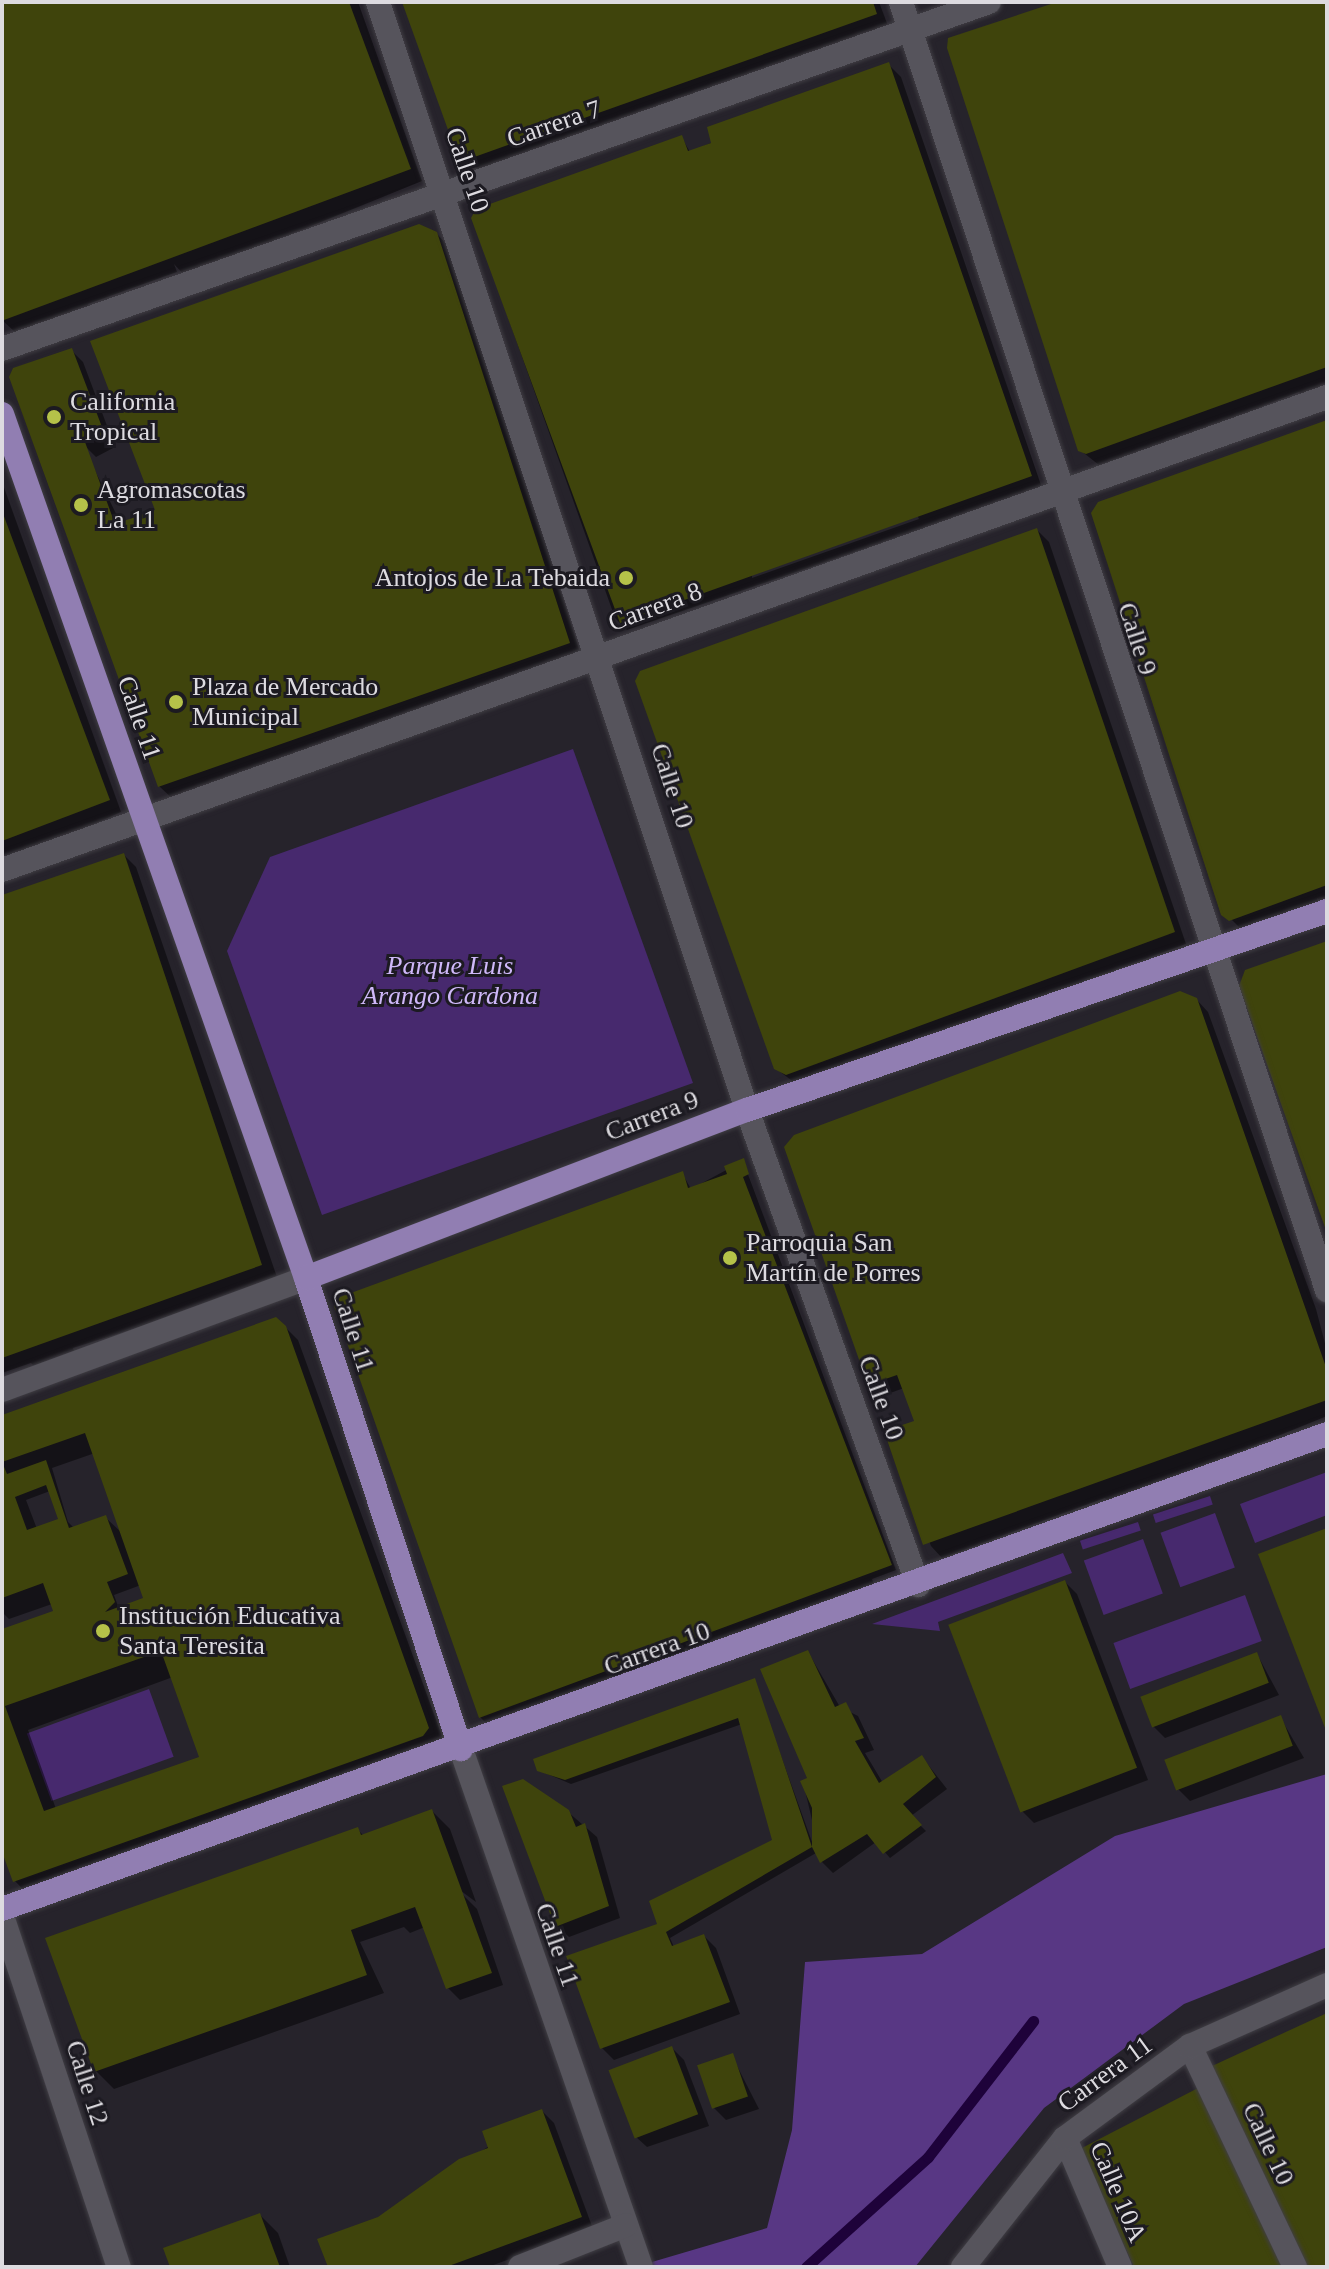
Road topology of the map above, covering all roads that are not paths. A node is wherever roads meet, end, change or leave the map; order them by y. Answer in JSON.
{"nodes":[{"id":1,"x":378,"y":2,"type":"edge"},
{"id":2,"x":901,"y":2,"type":"edge"},
{"id":3,"x":989,"y":2,"type":"edge"},
{"id":4,"x":911,"y":29,"type":"junction"},
{"id":5,"x":446,"y":192,"type":"junction"},
{"id":6,"x":2,"y":349,"type":"edge"},
{"id":7,"x":1327,"y":397,"type":"edge"},
{"id":8,"x":2,"y":414,"type":"edge"},
{"id":9,"x":1060,"y":494,"type":"junction"},
{"id":10,"x":601,"y":657,"type":"junction"},
{"id":11,"x":145,"y":821,"type":"junction"},
{"id":12,"x":2,"y":870,"type":"edge"},
{"id":13,"x":1327,"y":911,"type":"edge"},
{"id":14,"x":1210,"y":952,"type":"junction"},
{"id":15,"x":747,"y":1110,"type":"junction"},
{"id":16,"x":306,"y":1278,"type":"junction"},
{"id":17,"x":1327,"y":1290,"type":"edge"},
{"id":18,"x":2,"y":1390,"type":"edge"},
{"id":19,"x":1327,"y":1434,"type":"edge"},
{"id":20,"x":918,"y":1585,"type":"junction"},
{"id":21,"x":461,"y":1749,"type":"junction"},
{"id":22,"x":2,"y":1909,"type":"edge"},
{"id":23,"x":2,"y":1916,"type":"edge"},
{"id":24,"x":1327,"y":1985,"type":"edge"},
{"id":25,"x":1190,"y":2046,"type":"junction"},
{"id":26,"x":1065,"y":2138,"type":"junction"},
{"id":27,"x":626,"y":2225,"type":"junction"},
{"id":28,"x":119,"y":2267,"type":"edge"},
{"id":29,"x":520,"y":2267,"type":"edge"},
{"id":30,"x":641,"y":2267,"type":"edge"},
{"id":31,"x":963,"y":2267,"type":"edge"},
{"id":32,"x":1120,"y":2267,"type":"edge"},
{"id":33,"x":1295,"y":2267,"type":"edge"}],
"edges":[{"from":1,"to":5,"type":"street","name":"Calle 10"},
{"from":2,"to":4,"type":"street","name":"Calle 9"},
{"from":3,"to":4,"type":"street","name":"Carrera 7"},
{"from":4,"to":5,"type":"street","name":"Carrera 7"},
{"from":4,"to":9,"type":"street","name":"Calle 9"},
{"from":5,"to":6,"type":"street","name":"Carrera 7"},
{"from":5,"to":10,"type":"street","name":"Calle 10"},
{"from":7,"to":9,"type":"street","name":"Carrera 8"},
{"from":8,"to":11,"type":"main road","name":"Calle 11"},
{"from":9,"to":10,"type":"street","name":"Carrera 8"},
{"from":9,"to":14,"type":"street","name":"Calle 9"},
{"from":10,"to":11,"type":"street","name":"Carrera 8"},
{"from":10,"to":15,"type":"street","name":"Calle 10"},
{"from":11,"to":12,"type":"street","name":"Carrera 8"},
{"from":11,"to":16,"type":"main road","name":"Calle 11"},
{"from":13,"to":14,"type":"main road","name":"Carrera 9"},
{"from":14,"to":15,"type":"main road","name":"Carrera 9"},
{"from":14,"to":17,"type":"street","name":"Calle 9"},
{"from":15,"to":16,"type":"main road","name":"Carrera 9"},
{"from":15,"to":20,"type":"street","name":"Calle 10"},
{"from":16,"to":18,"type":"street","name":"Carrera 9"},
{"from":16,"to":21,"type":"main road","name":"Calle 11"},
{"from":19,"to":20,"type":"main road","name":"Carrera 10"},
{"from":20,"to":21,"type":"main road","name":"Carrera 10"},
{"from":21,"to":22,"type":"main road","name":"Carrera 10"},
{"from":21,"to":27,"type":"street","name":"Calle 11"},
{"from":23,"to":28,"type":"street","name":"Calle 12"},
{"from":24,"to":25,"type":"street","name":"Carrera 11"},
{"from":25,"to":26,"type":"street","name":"Carrera 11"},
{"from":25,"to":33,"type":"street","name":"Calle 10"},
{"from":26,"to":31,"type":"street","name":"Carrera 11"},
{"from":26,"to":32,"type":"street","name":"Calle 10A"},
{"from":27,"to":29,"type":"street"},
{"from":27,"to":30,"type":"street","name":"Calle 11"}]}
